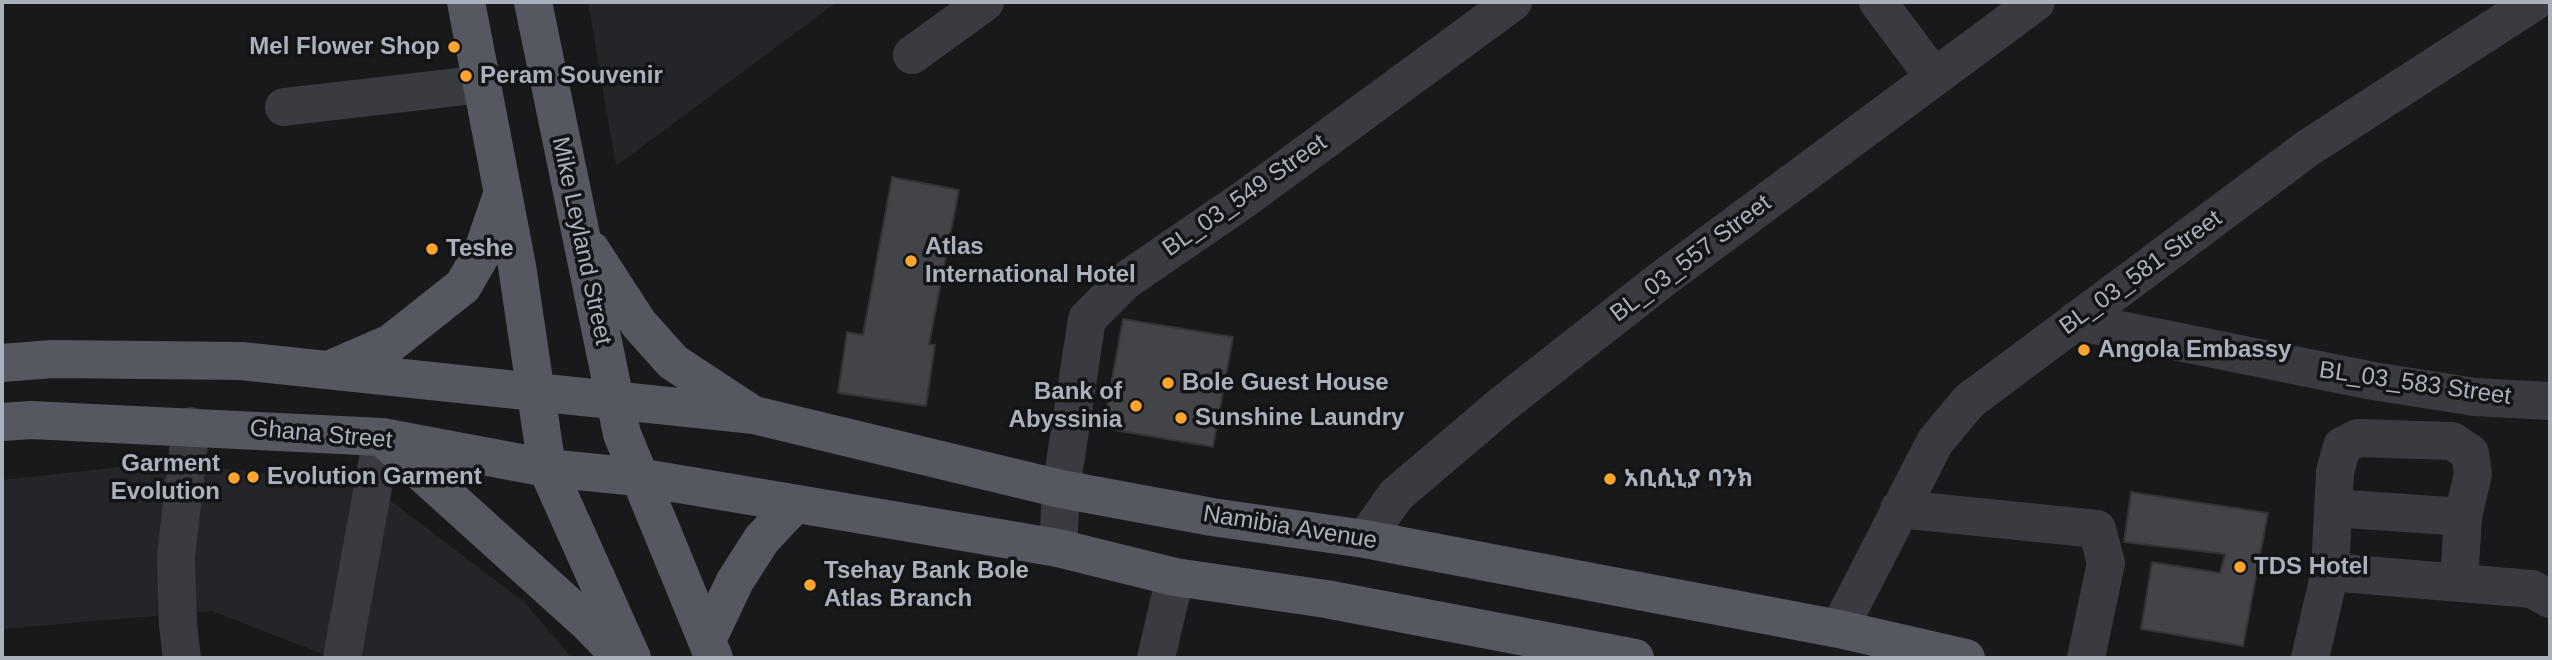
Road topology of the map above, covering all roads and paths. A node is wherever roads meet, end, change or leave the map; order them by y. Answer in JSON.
{"nodes":[{"id":1,"x":466,"y":2,"type":"edge"},
{"id":2,"x":533,"y":2,"type":"edge"},
{"id":3,"x":985,"y":2,"type":"edge"},
{"id":4,"x":1513,"y":2,"type":"edge"},
{"id":5,"x":1878,"y":2,"type":"edge"},
{"id":6,"x":2036,"y":2,"type":"edge"},
{"id":7,"x":2534,"y":2,"type":"edge"},
{"id":8,"x":912,"y":55,"type":"dead end"},
{"id":9,"x":1934,"y":77,"type":"junction"},
{"id":10,"x":483,"y":84,"type":"junction"},
{"id":11,"x":284,"y":107,"type":"dead end"},
{"id":12,"x":502,"y":195,"type":"junction"},
{"id":13,"x":579,"y":231,"type":"junction"},
{"id":14,"x":2075,"y":321,"type":"junction"},
{"id":15,"x":2,"y":363,"type":"edge"},
{"id":16,"x":329,"y":369,"type":"junction"},
{"id":17,"x":534,"y":393,"type":"junction"},
{"id":18,"x":614,"y":401,"type":"junction"},
{"id":19,"x":2550,"y":401,"type":"edge"},
{"id":20,"x":754,"y":415,"type":"junction"},
{"id":21,"x":2,"y":422,"type":"edge"},
{"id":22,"x":191,"y":426,"type":"junction"},
{"id":23,"x":382,"y":437,"type":"junction"},
{"id":24,"x":547,"y":468,"type":"junction"},
{"id":25,"x":638,"y":477,"type":"junction"},
{"id":26,"x":1060,"y":489,"type":"junction"},
{"id":27,"x":794,"y":505,"type":"junction"},
{"id":28,"x":2333,"y":508,"type":"junction"},
{"id":29,"x":1899,"y":509,"type":"junction"},
{"id":30,"x":2463,"y":517,"type":"junction"},
{"id":31,"x":1365,"y":539,"type":"junction"},
{"id":32,"x":1058,"y":548,"type":"junction"},
{"id":33,"x":2330,"y":572,"type":"junction"},
{"id":34,"x":1175,"y":577,"type":"junction"},
{"id":35,"x":2459,"y":581,"type":"junction"},
{"id":36,"x":2550,"y":599,"type":"edge"},
{"id":37,"x":1839,"y":629,"type":"junction"},
{"id":38,"x":711,"y":649,"type":"edge"},
{"id":39,"x":182,"y":658,"type":"edge"},
{"id":40,"x":342,"y":658,"type":"edge"},
{"id":41,"x":622,"y":658,"type":"edge"},
{"id":42,"x":632,"y":658,"type":"edge"},
{"id":43,"x":1156,"y":658,"type":"edge"},
{"id":44,"x":1635,"y":658,"type":"edge"},
{"id":45,"x":1966,"y":658,"type":"edge"},
{"id":46,"x":2086,"y":658,"type":"edge"},
{"id":47,"x":2310,"y":658,"type":"edge"}],
"edges":[{"from":1,"to":10,"type":"main road"},
{"from":2,"to":13,"type":"main road","name":"Mike Leyland Street"},
{"from":3,"to":8,"type":"street"},
{"from":4,"to":26,"type":"street","name":"BL_03_549 Street"},
{"from":5,"to":9,"type":"street"},
{"from":6,"to":9,"type":"street","name":"BL_03_557 Street"},
{"from":7,"to":14,"type":"street","name":"BL_03_581 Street"},
{"from":9,"to":31,"type":"street","name":"BL_03_557 Street"},
{"from":10,"to":11,"type":"street"},
{"from":10,"to":12,"type":"main road"},
{"from":12,"to":16,"type":"main road"},
{"from":12,"to":17,"type":"main road"},
{"from":13,"to":18,"type":"main road","name":"Mike Leyland Street"},
{"from":13,"to":20,"type":"main road"},
{"from":14,"to":19,"type":"street","name":"BL_03_583 Street"},
{"from":14,"to":29,"type":"street","name":"BL_03_581 Street"},
{"from":15,"to":16,"type":"main road"},
{"from":16,"to":17,"type":"main road"},
{"from":17,"to":18,"type":"main road"},
{"from":17,"to":24,"type":"main road"},
{"from":18,"to":20,"type":"main road","name":"Namibia Avenue"},
{"from":18,"to":25,"type":"main road","name":"Mike Leyland Street"},
{"from":20,"to":26,"type":"main road","name":"Namibia Avenue"},
{"from":21,"to":22,"type":"main road","name":"Ghana Street"},
{"from":22,"to":23,"type":"main road","name":"Ghana Street"},
{"from":22,"to":39,"type":"street"},
{"from":23,"to":24,"type":"main road","name":"Ghana Street"},
{"from":23,"to":40,"type":"street"},
{"from":23,"to":41,"type":"main road"},
{"from":24,"to":25,"type":"main road","name":"Ghana Street"},
{"from":24,"to":42,"type":"main road"},
{"from":25,"to":27,"type":"main road"},
{"from":25,"to":38,"type":"main road","name":"Mike Leyland Street"},
{"from":26,"to":31,"type":"main road","name":"Namibia Avenue"},
{"from":26,"to":32,"type":"street","name":"BL_03_549 Street"},
{"from":27,"to":32,"type":"main road"},
{"from":27,"to":38,"type":"main road"},
{"from":28,"to":30,"type":"street"},
{"from":28,"to":30,"type":"street"},
{"from":28,"to":33,"type":"street"},
{"from":29,"to":37,"type":"street","name":"BL_03_581 Street"},
{"from":29,"to":46,"type":"street"},
{"from":30,"to":35,"type":"street"},
{"from":31,"to":37,"type":"main road","name":"Namibia Avenue"},
{"from":32,"to":34,"type":"main road"},
{"from":33,"to":35,"type":"street"},
{"from":33,"to":47,"type":"street"},
{"from":34,"to":43,"type":"street"},
{"from":34,"to":44,"type":"main road"},
{"from":35,"to":36,"type":"street"},
{"from":37,"to":45,"type":"main road","name":"Namibia Avenue"}]}
